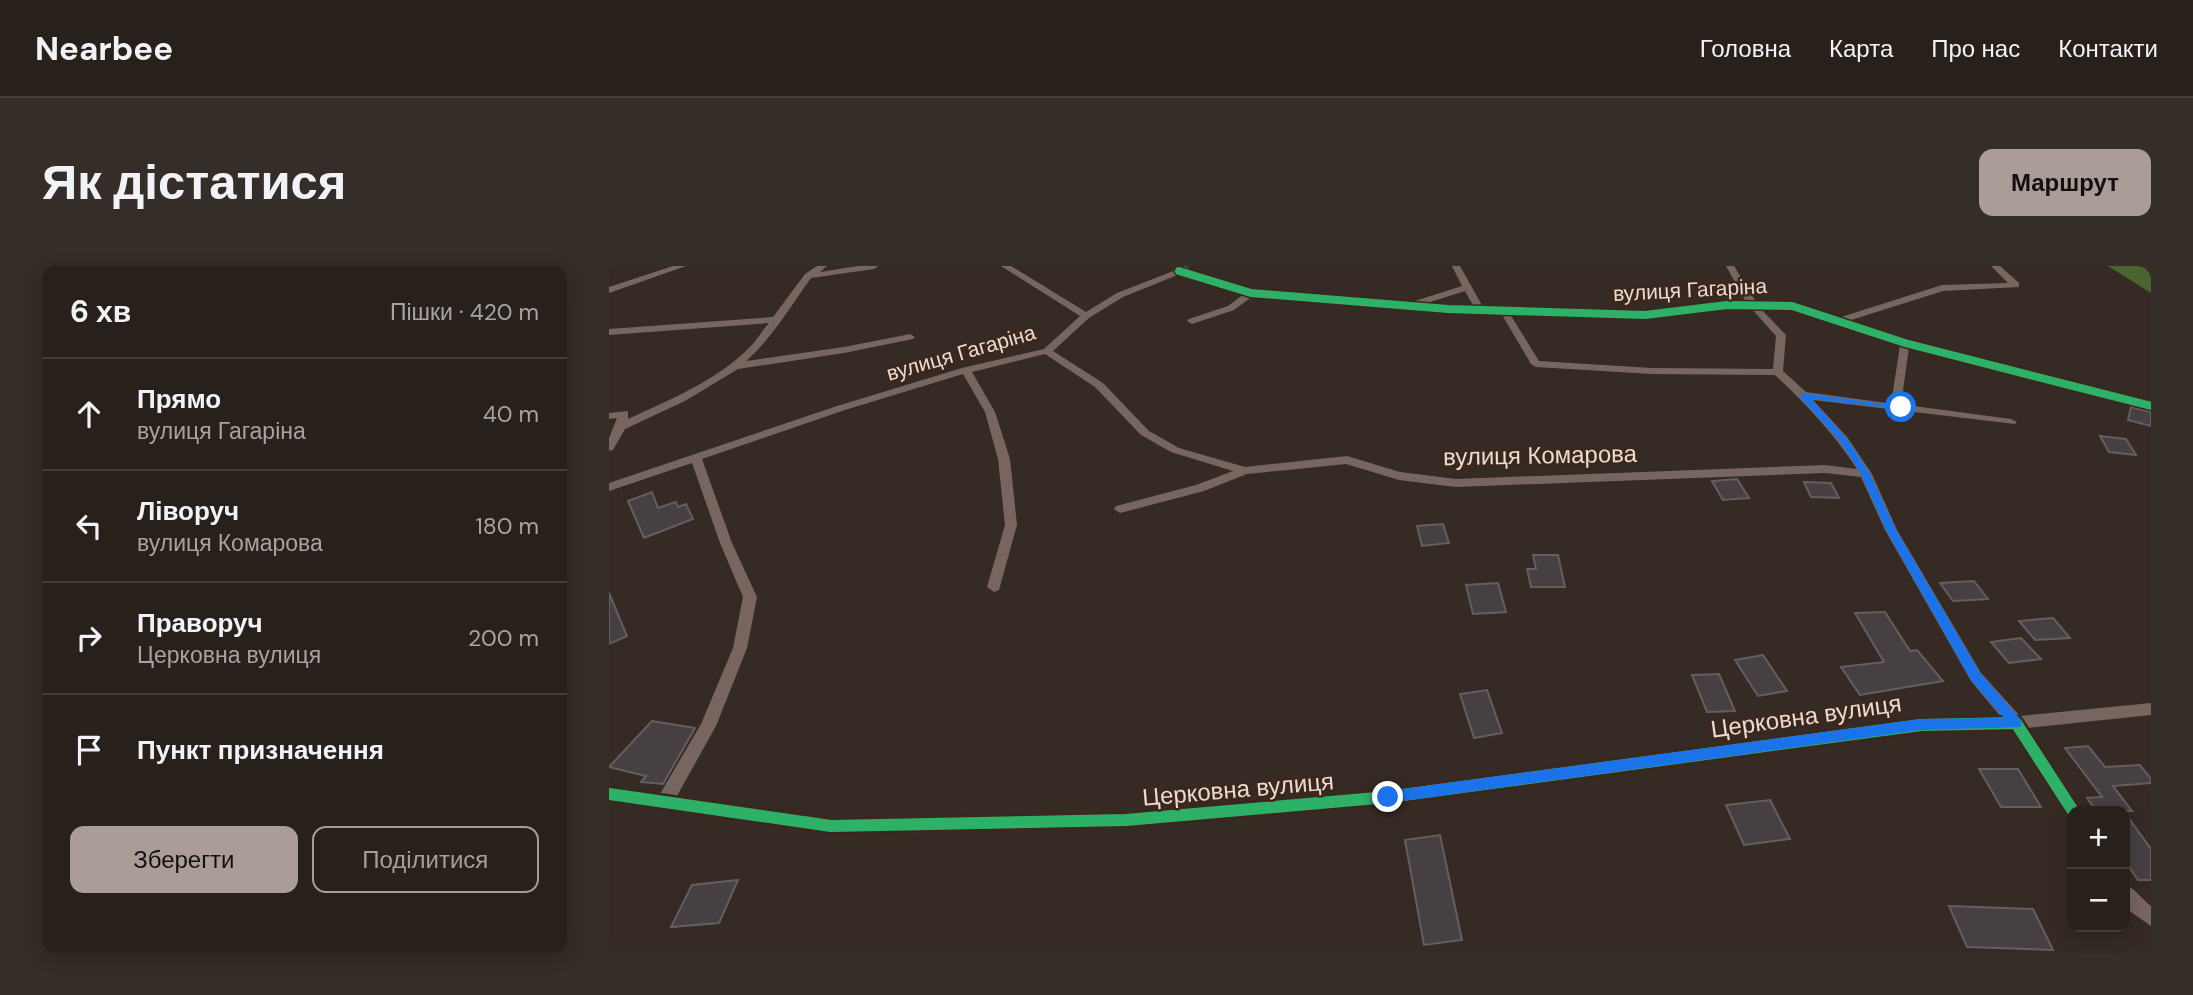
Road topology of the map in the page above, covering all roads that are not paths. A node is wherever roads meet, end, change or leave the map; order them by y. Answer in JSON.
{"nodes":[{"id":1,"x":683,"y":266,"type":"edge"},
{"id":2,"x":823,"y":266,"type":"edge"},
{"id":3,"x":874,"y":266,"type":"edge"},
{"id":4,"x":1005,"y":266,"type":"edge"},
{"id":5,"x":1456,"y":266,"type":"edge"},
{"id":6,"x":1730,"y":266,"type":"edge"},
{"id":7,"x":1995,"y":266,"type":"edge"},
{"id":8,"x":1185,"y":268,"type":"edge"},
{"id":9,"x":809,"y":276,"type":"junction"},
{"id":10,"x":1467,"y":287,"type":"junction"},
{"id":11,"x":609,"y":290,"type":"edge"},
{"id":12,"x":1251,"y":293,"type":"junction"},
{"id":13,"x":1752,"y":304,"type":"junction"},
{"id":14,"x":1410,"y":306,"type":"junction"},
{"id":15,"x":1480,"y":310,"type":"junction"},
{"id":16,"x":1504,"y":312,"type":"junction"},
{"id":17,"x":1086,"y":316,"type":"junction"},
{"id":18,"x":778,"y":318,"type":"junction"},
{"id":19,"x":1192,"y":321,"type":"dead end"},
{"id":20,"x":1839,"y":321,"type":"junction"},
{"id":21,"x":609,"y":332,"type":"edge"},
{"id":22,"x":909,"y":337,"type":"dead end"},
{"id":23,"x":1905,"y":343,"type":"junction"},
{"id":24,"x":1047,"y":351,"type":"junction"},
{"id":25,"x":735,"y":366,"type":"junction"},
{"id":26,"x":965,"y":370,"type":"junction"},
{"id":27,"x":1778,"y":372,"type":"junction"},
{"id":28,"x":1803,"y":396,"type":"junction"},
{"id":29,"x":2151,"y":406,"type":"edge"},
{"id":30,"x":1901,"y":407,"type":"junction"},
{"id":31,"x":609,"y":416,"type":"edge"},
{"id":32,"x":2011,"y":422,"type":"dead end"},
{"id":33,"x":621,"y":427,"type":"junction"},
{"id":34,"x":609,"y":448,"type":"edge"},
{"id":35,"x":696,"y":458,"type":"junction"},
{"id":36,"x":1245,"y":471,"type":"junction"},
{"id":37,"x":1865,"y":474,"type":"junction"},
{"id":38,"x":609,"y":487,"type":"edge"},
{"id":39,"x":1120,"y":509,"type":"dead end"},
{"id":40,"x":994,"y":587,"type":"dead end"},
{"id":41,"x":2151,"y":709,"type":"edge"},
{"id":42,"x":2016,"y":723,"type":"junction"},
{"id":43,"x":609,"y":794,"type":"edge"},
{"id":44,"x":664,"y":801,"type":"junction"},
{"id":45,"x":2070,"y":806,"type":"edge"},
{"id":46,"x":2130,"y":901,"type":"edge"},
{"id":47,"x":2151,"y":917,"type":"edge"}],
"edges":[{"from":1,"to":11,"type":"street"},
{"from":2,"to":9,"type":"street"},
{"from":3,"to":9,"type":"street"},
{"from":4,"to":17,"type":"street"},
{"from":5,"to":10,"type":"street"},
{"from":6,"to":13,"type":"street","name":"вулиця Гагаріна"},
{"from":7,"to":20,"type":"street"},
{"from":8,"to":12,"type":"street","name":"вулиця Гагаріна"},
{"from":8,"to":17,"type":"street","name":"вулиця Гагаріна"},
{"from":9,"to":18,"type":"street"},
{"from":10,"to":14,"type":"street"},
{"from":10,"to":15,"type":"street"},
{"from":12,"to":14,"type":"street","name":"вулиця Гагаріна"},
{"from":12,"to":19,"type":"street"},
{"from":13,"to":16,"type":"street","name":"вулиця Гагаріна"},
{"from":13,"to":20,"type":"street","name":"вулиця Гагаріна"},
{"from":13,"to":27,"type":"street","name":"вулиця Гагаріна"},
{"from":14,"to":15,"type":"street","name":"вулиця Гагаріна"},
{"from":15,"to":16,"type":"street","name":"вулиця Гагаріна"},
{"from":16,"to":27,"type":"street"},
{"from":17,"to":24,"type":"street","name":"вулиця Гагаріна"},
{"from":18,"to":21,"type":"street"},
{"from":18,"to":25,"type":"street"},
{"from":20,"to":23,"type":"street","name":"вулиця Гагаріна"},
{"from":22,"to":25,"type":"street"},
{"from":23,"to":29,"type":"street","name":"вулиця Гагаріна"},
{"from":23,"to":30,"type":"street"},
{"from":24,"to":26,"type":"street","name":"вулиця Гагаріна"},
{"from":24,"to":36,"type":"street","name":"вулиця Комарова"},
{"from":25,"to":33,"type":"street"},
{"from":26,"to":35,"type":"street","name":"вулиця Гагаріна"},
{"from":26,"to":40,"type":"street"},
{"from":27,"to":28,"type":"street"},
{"from":28,"to":30,"type":"street"},
{"from":28,"to":37,"type":"street"},
{"from":30,"to":32,"type":"street"},
{"from":31,"to":33,"type":"street"},
{"from":33,"to":34,"type":"street"},
{"from":35,"to":38,"type":"street","name":"вулиця Гагаріна"},
{"from":35,"to":44,"type":"street"},
{"from":36,"to":37,"type":"street","name":"вулиця Комарова"},
{"from":36,"to":39,"type":"street"},
{"from":37,"to":42,"type":"street"},
{"from":41,"to":42,"type":"street"},
{"from":42,"to":44,"type":"street","name":"Церковна вулиця"},
{"from":42,"to":45,"type":"street"},
{"from":43,"to":44,"type":"street","name":"Церковна вулиця"},
{"from":46,"to":47,"type":"street"}]}
